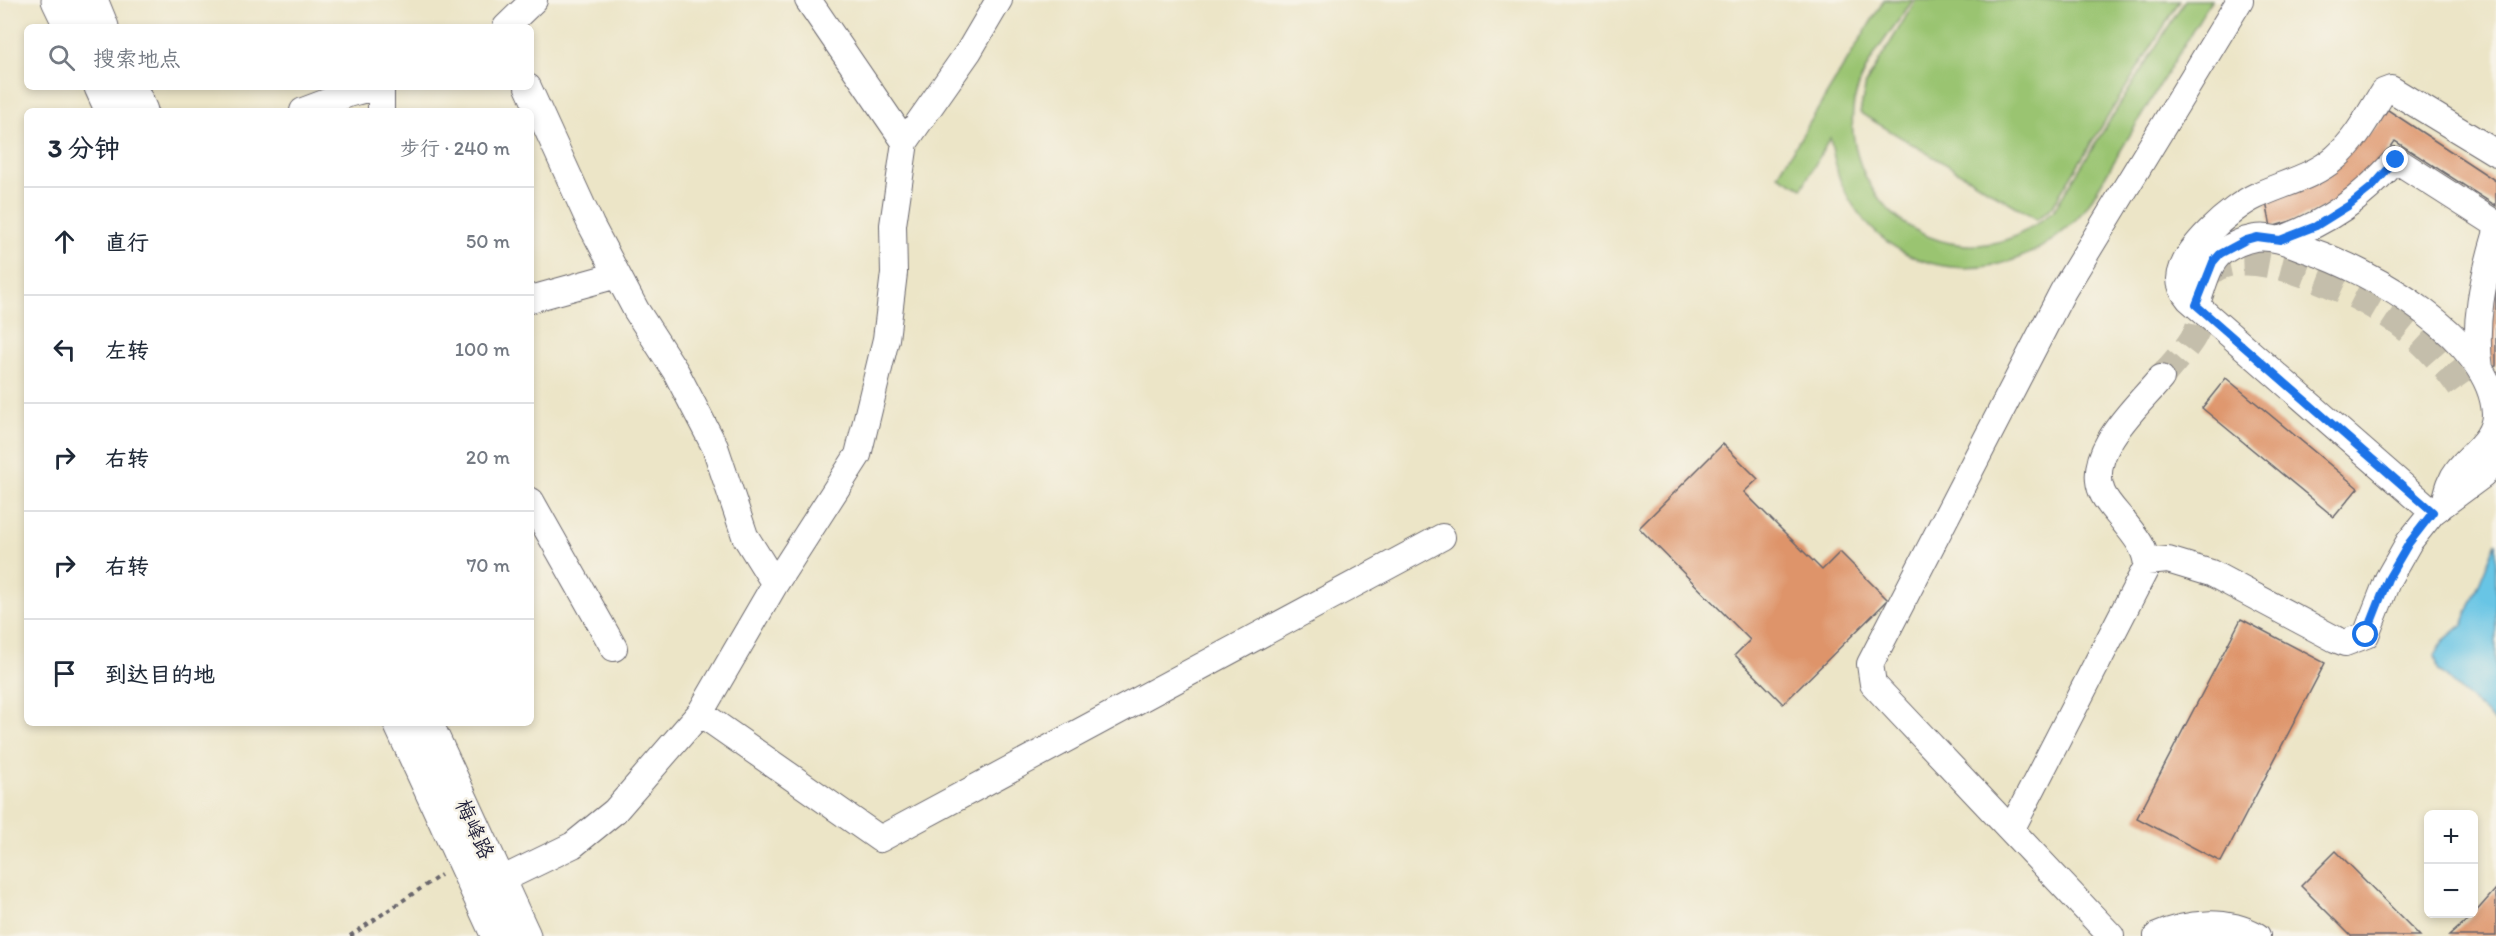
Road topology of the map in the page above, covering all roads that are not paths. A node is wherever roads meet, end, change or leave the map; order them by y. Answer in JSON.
{"nodes":[{"id":1,"x":58,"y":0,"type":"edge"},
{"id":2,"x":91,"y":0,"type":"edge"},
{"id":3,"x":534,"y":0,"type":"edge"},
{"id":4,"x":808,"y":0,"type":"edge"},
{"id":5,"x":999,"y":0,"type":"edge"},
{"id":6,"x":2240,"y":0,"type":"edge"},
{"id":7,"x":509,"y":15,"type":"edge"},
{"id":8,"x":70,"y":24,"type":"edge"},
{"id":9,"x":101,"y":24,"type":"edge"},
{"id":10,"x":102,"y":90,"type":"edge"},
{"id":11,"x":131,"y":90,"type":"edge"},
{"id":12,"x":363,"y":90,"type":"edge"},
{"id":13,"x":381,"y":90,"type":"edge"},
{"id":14,"x":529,"y":90,"type":"edge"},
{"id":15,"x":110,"y":108,"type":"edge"},
{"id":16,"x":140,"y":108,"type":"edge"},
{"id":17,"x":311,"y":108,"type":"edge"},
{"id":18,"x":381,"y":108,"type":"edge"},
{"id":19,"x":905,"y":142,"type":"junction"},
{"id":20,"x":2496,"y":153,"type":"edge"},
{"id":21,"x":2496,"y":224,"type":"edge"},
{"id":22,"x":2496,"y":235,"type":"edge"},
{"id":23,"x":2280,"y":240,"type":"junction"},
{"id":24,"x":617,"y":275,"type":"junction"},
{"id":25,"x":534,"y":298,"type":"edge"},
{"id":26,"x":2196,"y":305,"type":"junction"},
{"id":27,"x":2480,"y":369,"type":"junction"},
{"id":28,"x":2161,"y":378,"type":"tunnel mouth"},
{"id":29,"x":2496,"y":456,"type":"edge"},
{"id":30,"x":534,"y":506,"type":"edge"},
{"id":31,"x":2439,"y":508,"type":"junction"},
{"id":32,"x":1442,"y":537,"type":"dead end"},
{"id":33,"x":2147,"y":562,"type":"junction"},
{"id":34,"x":775,"y":584,"type":"junction"},
{"id":35,"x":614,"y":648,"type":"dead end"},
{"id":36,"x":700,"y":713,"type":"junction"},
{"id":37,"x":401,"y":726,"type":"edge"},
{"id":38,"x":427,"y":726,"type":"edge"},
{"id":39,"x":2011,"y":830,"type":"junction"},
{"id":40,"x":499,"y":880,"type":"junction"},
{"id":41,"x":498,"y":936,"type":"edge"},
{"id":42,"x":524,"y":936,"type":"edge"},
{"id":43,"x":2111,"y":936,"type":"edge"},
{"id":44,"x":2157,"y":936,"type":"edge"},
{"id":45,"x":2257,"y":936,"type":"edge"}],
"edges":[{"from":1,"to":8,"type":"main road"},
{"from":2,"to":9,"type":"main road"},
{"from":3,"to":7,"type":"street"},
{"from":4,"to":19,"type":"street"},
{"from":5,"to":19,"type":"street"},
{"from":6,"to":39,"type":"street"},
{"from":10,"to":15,"type":"main road"},
{"from":11,"to":16,"type":"main road"},
{"from":12,"to":17,"type":"street"},
{"from":13,"to":18,"type":"street"},
{"from":14,"to":24,"type":"street"},
{"from":19,"to":34,"type":"street"},
{"from":20,"to":26,"type":"street"},
{"from":21,"to":23,"type":"street"},
{"from":22,"to":27,"type":"street"},
{"from":23,"to":26,"type":"street"},
{"from":23,"to":27,"type":"street"},
{"from":24,"to":25,"type":"street"},
{"from":24,"to":34,"type":"street"},
{"from":26,"to":31,"type":"street"},
{"from":27,"to":31,"type":"street"},
{"from":28,"to":33,"type":"street"},
{"from":29,"to":31,"type":"street"},
{"from":30,"to":35,"type":"street"},
{"from":31,"to":33,"type":"street"},
{"from":32,"to":36,"type":"street"},
{"from":33,"to":39,"type":"street"},
{"from":34,"to":36,"type":"street"},
{"from":36,"to":40,"type":"street"},
{"from":37,"to":41,"type":"main road","name":"梅峰路"},
{"from":38,"to":40,"type":"main road","name":"梅峰路"},
{"from":39,"to":43,"type":"street"},
{"from":40,"to":42,"type":"main road","name":"梅峰路"},
{"from":44,"to":45,"type":"street"}]}
